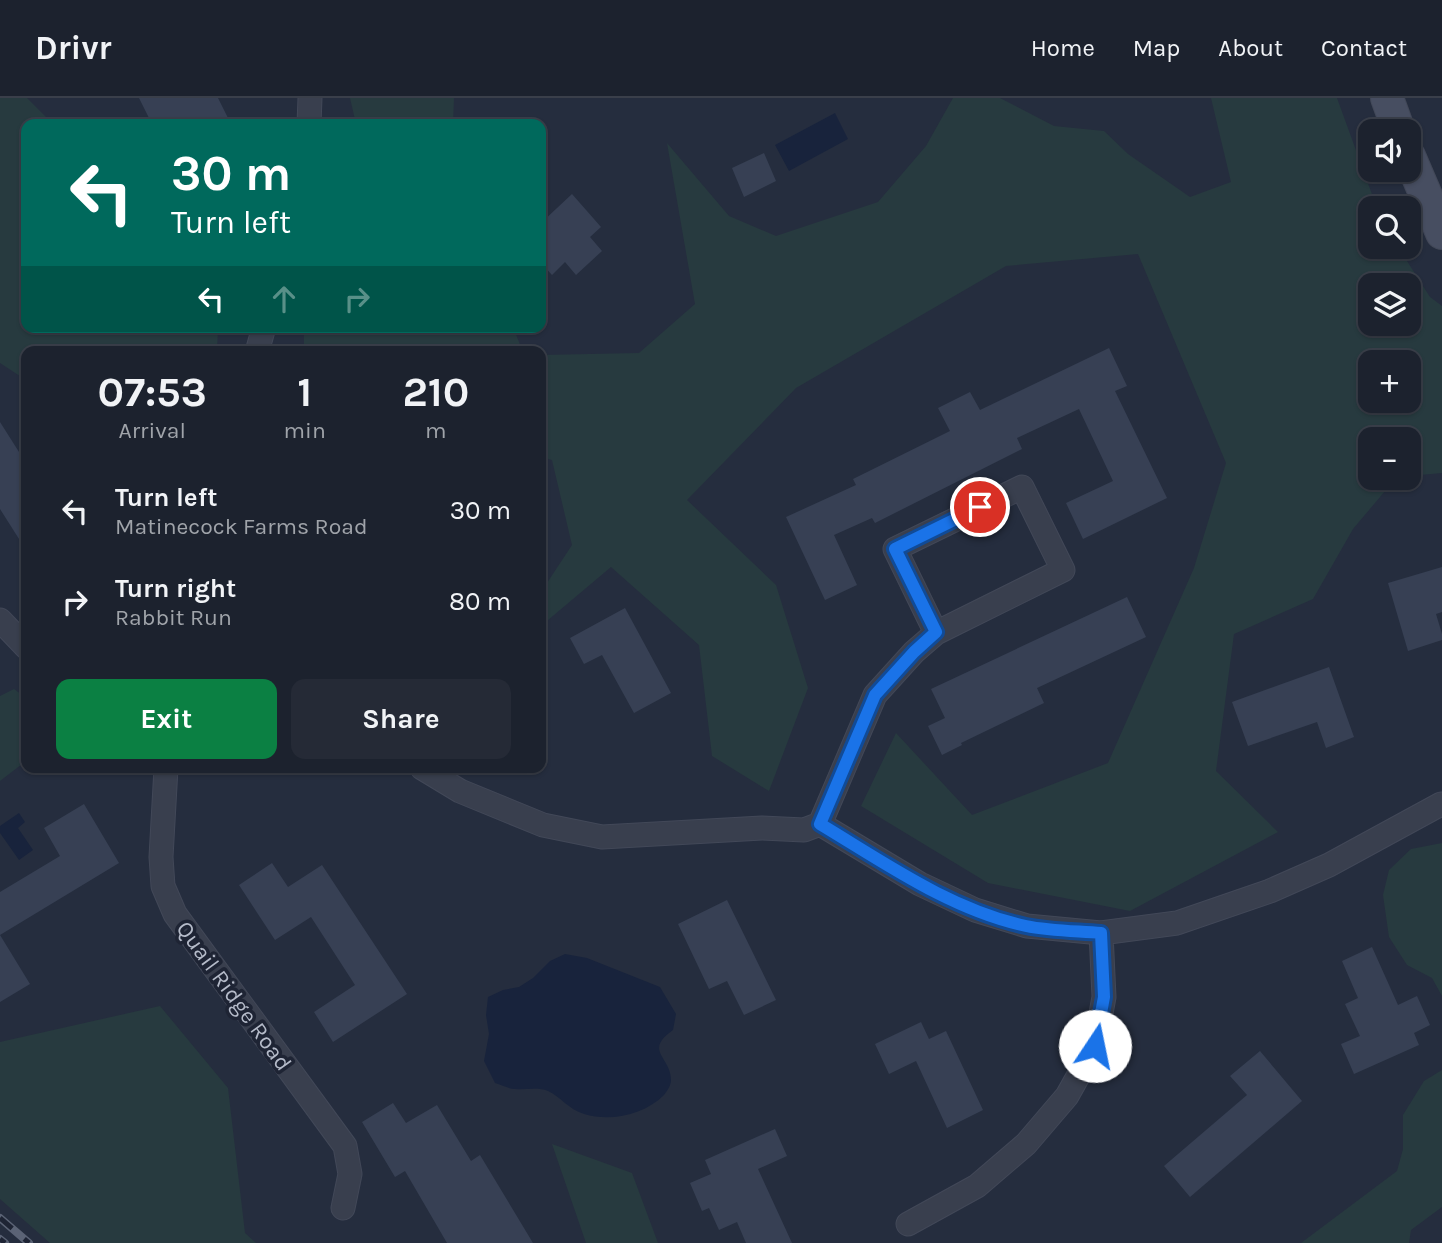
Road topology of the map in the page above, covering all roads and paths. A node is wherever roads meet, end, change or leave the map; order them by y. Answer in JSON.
{"nodes":[{"id":1,"x":310,"y":98,"type":"edge"},
{"id":2,"x":1387,"y":98,"type":"edge"},
{"id":3,"x":309,"y":119,"type":"edge"},
{"id":4,"x":1395,"y":119,"type":"edge"},
{"id":5,"x":1420,"y":182,"type":"edge"},
{"id":6,"x":1442,"y":233,"type":"edge"},
{"id":7,"x":0,"y":620,"type":"edge"},
{"id":8,"x":936,"y":632,"type":"junction"},
{"id":9,"x":21,"y":642,"type":"edge"},
{"id":10,"x":166,"y":773,"type":"edge"},
{"id":11,"x":430,"y":773,"type":"edge"},
{"id":12,"x":1441,"y":804,"type":"edge"},
{"id":13,"x":820,"y":824,"type":"junction"},
{"id":14,"x":1101,"y":933,"type":"junction"},
{"id":15,"x":343,"y":1208,"type":"dead end"},
{"id":16,"x":908,"y":1224,"type":"dead end"}],
"edges":[{"from":1,"to":3,"type":"street"},
{"from":2,"to":4,"type":"street"},
{"from":5,"to":6,"type":"street"},
{"from":7,"to":9,"type":"street"},
{"from":8,"to":8,"type":"street"},
{"from":8,"to":13,"type":"street"},
{"from":10,"to":15,"type":"street","name":"Quail Ridge Road"},
{"from":11,"to":13,"type":"street"},
{"from":12,"to":14,"type":"street"},
{"from":13,"to":14,"type":"street"},
{"from":14,"to":16,"type":"street"}]}
